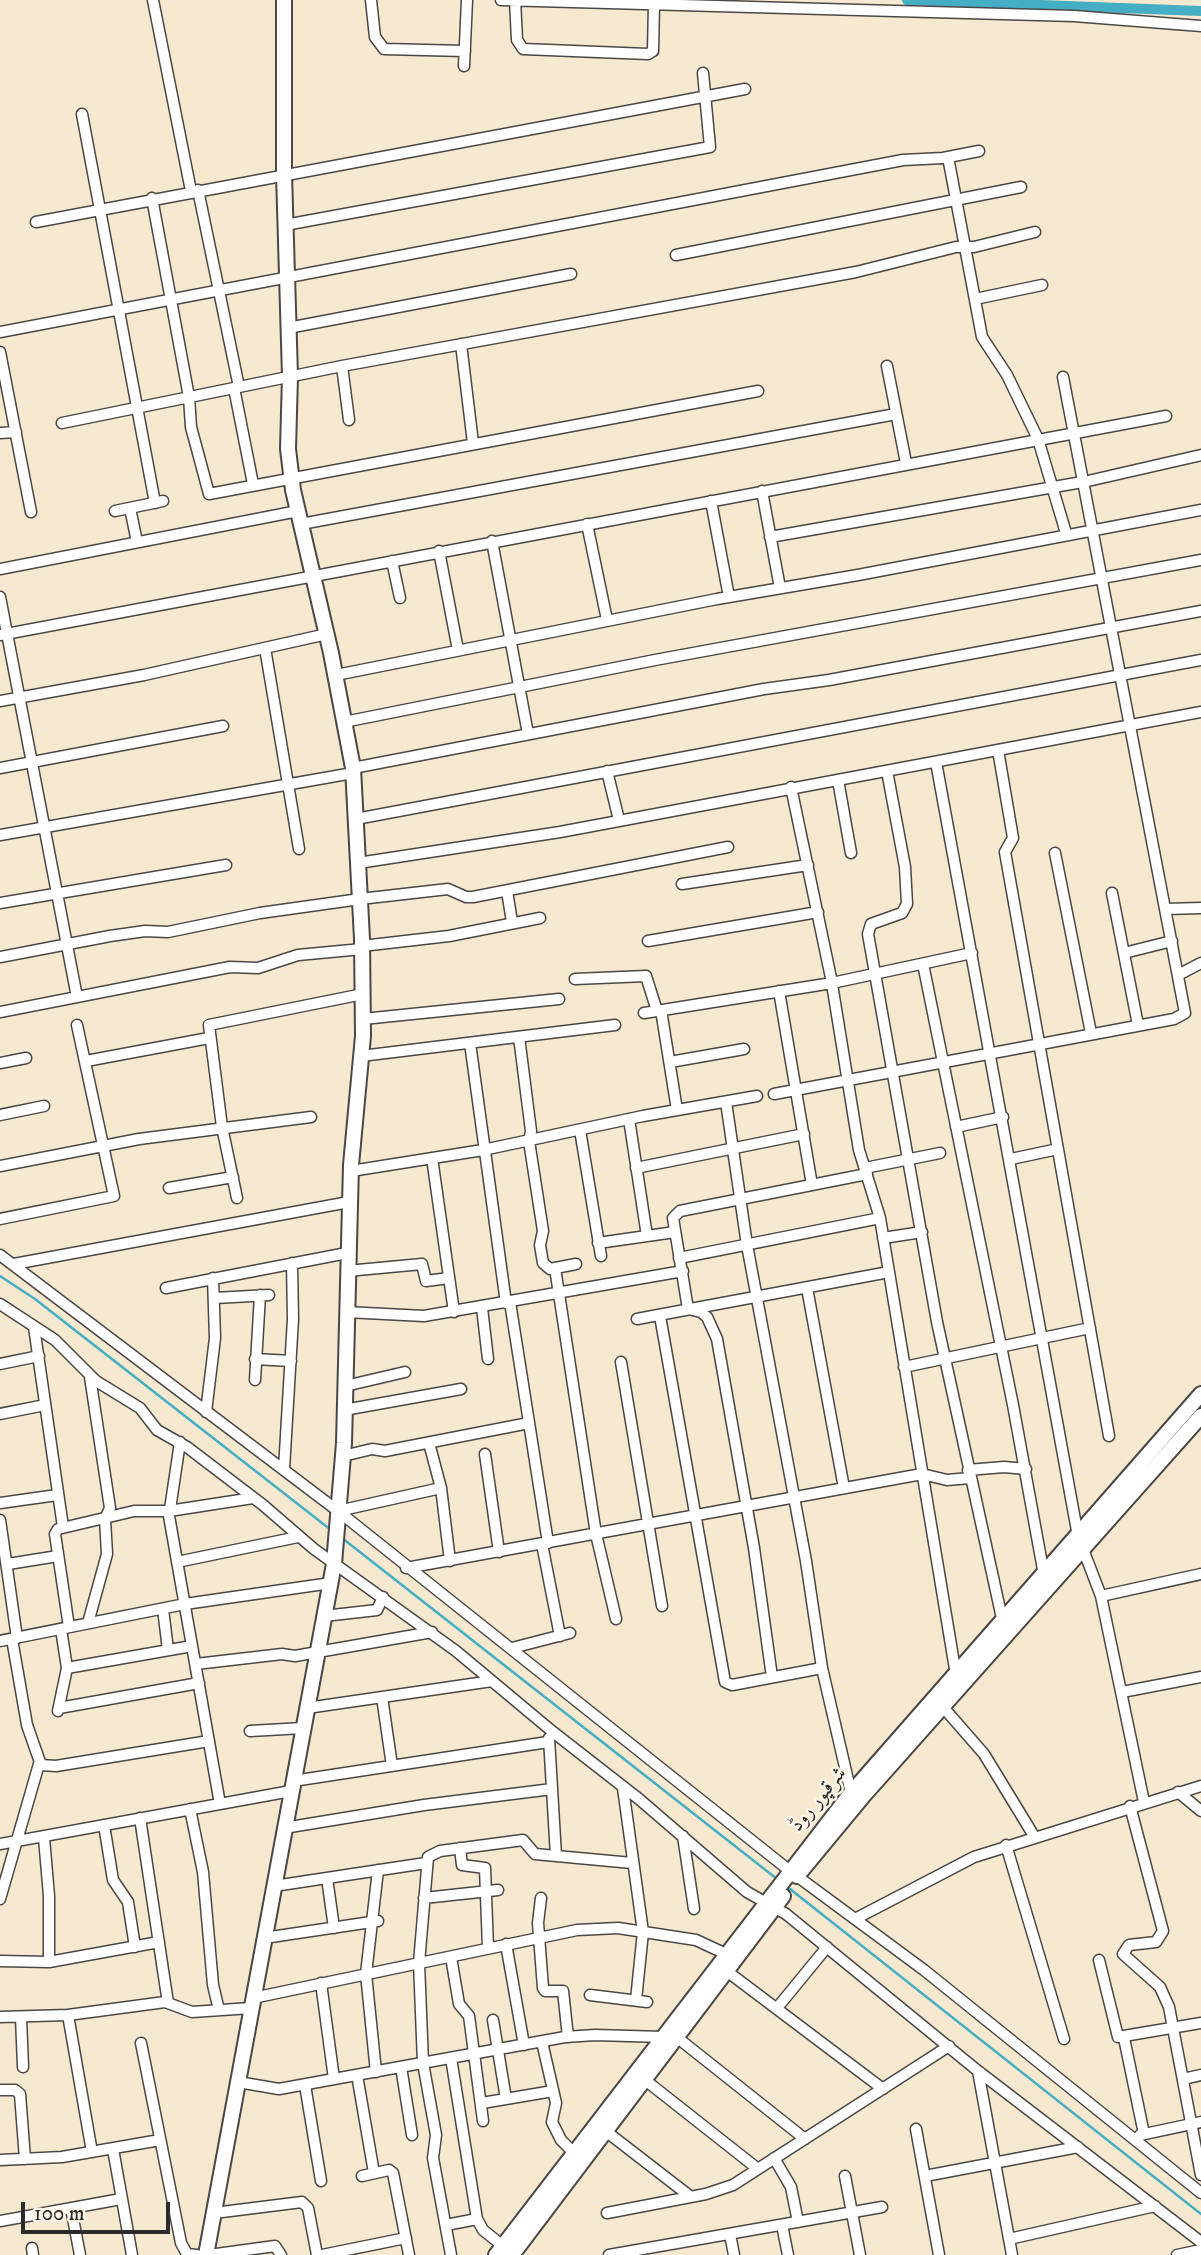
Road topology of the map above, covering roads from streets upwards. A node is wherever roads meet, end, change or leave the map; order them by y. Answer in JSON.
{"nodes":[{"id":1,"x":153,"y":0,"type":"edge"},
{"id":2,"x":284,"y":0,"type":"edge"},
{"id":3,"x":371,"y":0,"type":"edge"},
{"id":4,"x":467,"y":0,"type":"edge"},
{"id":5,"x":501,"y":0,"type":"edge"},
{"id":6,"x":516,"y":0,"type":"edge"},
{"id":7,"x":654,"y":4,"type":"junction"},
{"id":8,"x":1201,"y":26,"type":"edge"},
{"id":9,"x":465,"y":51,"type":"junction"},
{"id":10,"x":464,"y":66,"type":"dead end"},
{"id":11,"x":702,"y":73,"type":"dead end"},
{"id":12,"x":745,"y":89,"type":"dead end"},
{"id":13,"x":706,"y":98,"type":"junction"},
{"id":14,"x":82,"y":114,"type":"dead end"},
{"id":15,"x":979,"y":151,"type":"dead end"},
{"id":16,"x":948,"y":157,"type":"junction"},
{"id":17,"x":284,"y":174,"type":"junction"},
{"id":18,"x":1021,"y":187,"type":"dead end"},
{"id":19,"x":195,"y":191,"type":"junction"},
{"id":20,"x":152,"y":198,"type":"junction"},
{"id":21,"x":956,"y":200,"type":"junction"},
{"id":22,"x":99,"y":209,"type":"junction"},
{"id":23,"x":36,"y":222,"type":"dead end"},
{"id":24,"x":285,"y":225,"type":"junction"},
{"id":25,"x":1035,"y":232,"type":"dead end"},
{"id":26,"x":965,"y":247,"type":"junction"},
{"id":27,"x":676,"y":255,"type":"dead end"},
{"id":28,"x":571,"y":274,"type":"dead end"},
{"id":29,"x":287,"y":278,"type":"junction"},
{"id":30,"x":1042,"y":285,"type":"dead end"},
{"id":31,"x":219,"y":291,"type":"junction"},
{"id":32,"x":171,"y":299,"type":"junction"},
{"id":33,"x":975,"y":299,"type":"junction"},
{"id":34,"x":118,"y":310,"type":"junction"},
{"id":35,"x":288,"y":328,"type":"junction"},
{"id":36,"x":0,"y":332,"type":"edge"},
{"id":37,"x":461,"y":344,"type":"junction"},
{"id":38,"x":0,"y":355,"type":"edge"},
{"id":39,"x":342,"y":366,"type":"junction"},
{"id":40,"x":887,"y":366,"type":"dead end"},
{"id":41,"x":290,"y":376,"type":"junction"},
{"id":42,"x":1063,"y":377,"type":"dead end"},
{"id":43,"x":236,"y":387,"type":"junction"},
{"id":44,"x":758,"y":391,"type":"dead end"},
{"id":45,"x":190,"y":397,"type":"junction"},
{"id":46,"x":136,"y":408,"type":"junction"},
{"id":47,"x":897,"y":414,"type":"junction"},
{"id":48,"x":1166,"y":416,"type":"dead end"},
{"id":49,"x":349,"y":419,"type":"dead end"},
{"id":50,"x":62,"y":423,"type":"dead end"},
{"id":51,"x":16,"y":432,"type":"junction"},
{"id":52,"x":1074,"y":432,"type":"junction"},
{"id":53,"x":0,"y":433,"type":"edge"},
{"id":54,"x":1038,"y":439,"type":"junction"},
{"id":55,"x":473,"y":443,"type":"junction"},
{"id":56,"x":1201,"y":455,"type":"edge"},
{"id":57,"x":906,"y":463,"type":"junction"},
{"id":58,"x":292,"y":477,"type":"junction"},
{"id":59,"x":1083,"y":482,"type":"junction"},
{"id":60,"x":253,"y":484,"type":"junction"},
{"id":61,"x":1054,"y":486,"type":"junction"},
{"id":62,"x":762,"y":491,"type":"junction"},
{"id":63,"x":711,"y":500,"type":"junction"},
{"id":64,"x":130,"y":508,"type":"junction"},
{"id":65,"x":1201,"y":510,"type":"edge"},
{"id":66,"x":115,"y":511,"type":"dead end"},
{"id":67,"x":31,"y":512,"type":"dead end"},
{"id":68,"x":299,"y":517,"type":"junction"},
{"id":69,"x":587,"y":524,"type":"junction"},
{"id":70,"x":1093,"y":530,"type":"junction"},
{"id":71,"x":1066,"y":534,"type":"junction"},
{"id":72,"x":770,"y":537,"type":"junction"},
{"id":73,"x":492,"y":541,"type":"junction"},
{"id":74,"x":137,"y":542,"type":"junction"},
{"id":75,"x":439,"y":551,"type":"junction"},
{"id":76,"x":1201,"y":560,"type":"edge"},
{"id":77,"x":392,"y":561,"type":"junction"},
{"id":78,"x":0,"y":569,"type":"edge"},
{"id":79,"x":313,"y":577,"type":"junction"},
{"id":80,"x":1102,"y":579,"type":"junction"},
{"id":81,"x":780,"y":588,"type":"junction"},
{"id":82,"x":0,"y":597,"type":"edge"},
{"id":83,"x":729,"y":597,"type":"junction"},
{"id":84,"x":400,"y":598,"type":"dead end"},
{"id":85,"x":1201,"y":611,"type":"edge"},
{"id":86,"x":607,"y":620,"type":"junction"},
{"id":87,"x":1111,"y":628,"type":"junction"},
{"id":88,"x":3,"y":634,"type":"edge"},
{"id":89,"x":327,"y":634,"type":"junction"},
{"id":90,"x":511,"y":639,"type":"junction"},
{"id":91,"x":265,"y":648,"type":"junction"},
{"id":92,"x":458,"y":650,"type":"junction"},
{"id":93,"x":1201,"y":660,"type":"edge"},
{"id":94,"x":336,"y":675,"type":"junction"},
{"id":95,"x":1120,"y":675,"type":"junction"},
{"id":96,"x":519,"y":687,"type":"junction"},
{"id":97,"x":19,"y":698,"type":"junction"},
{"id":98,"x":0,"y":701,"type":"edge"},
{"id":99,"x":1201,"y":712,"type":"edge"},
{"id":100,"x":345,"y":722,"type":"junction"},
{"id":101,"x":223,"y":726,"type":"dead end"},
{"id":102,"x":1130,"y":726,"type":"junction"},
{"id":103,"x":528,"y":734,"type":"junction"},
{"id":104,"x":998,"y":750,"type":"junction"},
{"id":105,"x":32,"y":762,"type":"junction"},
{"id":106,"x":936,"y":762,"type":"junction"},
{"id":107,"x":0,"y":768,"type":"edge"},
{"id":108,"x":353,"y":771,"type":"junction"},
{"id":109,"x":607,"y":771,"type":"junction"},
{"id":110,"x":887,"y":771,"type":"junction"},
{"id":111,"x":838,"y":780,"type":"junction"},
{"id":112,"x":289,"y":784,"type":"junction"},
{"id":113,"x":791,"y":787,"type":"junction"},
{"id":114,"x":356,"y":819,"type":"junction"},
{"id":115,"x":619,"y":820,"type":"junction"},
{"id":116,"x":45,"y":826,"type":"junction"},
{"id":117,"x":0,"y":835,"type":"edge"},
{"id":118,"x":728,"y":847,"type":"dead end"},
{"id":119,"x":299,"y":849,"type":"dead end"},
{"id":120,"x":851,"y":853,"type":"dead end"},
{"id":121,"x":1055,"y":853,"type":"dead end"},
{"id":122,"x":358,"y":863,"type":"junction"},
{"id":123,"x":226,"y":865,"type":"dead end"},
{"id":124,"x":808,"y":865,"type":"junction"},
{"id":125,"x":682,"y":884,"type":"dead end"},
{"id":126,"x":507,"y":891,"type":"junction"},
{"id":127,"x":57,"y":892,"type":"junction"},
{"id":128,"x":1112,"y":893,"type":"dead end"},
{"id":129,"x":360,"y":898,"type":"junction"},
{"id":130,"x":0,"y":903,"type":"edge"},
{"id":131,"x":1201,"y":908,"type":"edge"},
{"id":132,"x":1166,"y":909,"type":"junction"},
{"id":133,"x":818,"y":912,"type":"junction"},
{"id":134,"x":540,"y":918,"type":"dead end"},
{"id":135,"x":512,"y":922,"type":"junction"},
{"id":136,"x":648,"y":941,"type":"dead end"},
{"id":137,"x":1172,"y":941,"type":"junction"},
{"id":138,"x":67,"y":944,"type":"junction"},
{"id":139,"x":362,"y":947,"type":"junction"},
{"id":140,"x":972,"y":953,"type":"junction"},
{"id":141,"x":1124,"y":953,"type":"junction"},
{"id":142,"x":0,"y":957,"type":"edge"},
{"id":143,"x":1201,"y":963,"type":"edge"},
{"id":144,"x":923,"y":964,"type":"junction"},
{"id":145,"x":875,"y":974,"type":"junction"},
{"id":146,"x":1178,"y":975,"type":"junction"},
{"id":147,"x":575,"y":979,"type":"dead end"},
{"id":148,"x":832,"y":983,"type":"junction"},
{"id":149,"x":779,"y":991,"type":"junction"},
{"id":150,"x":363,"y":993,"type":"junction"},
{"id":151,"x":77,"y":997,"type":"junction"},
{"id":152,"x":559,"y":999,"type":"dead end"},
{"id":153,"x":659,"y":1011,"type":"junction"},
{"id":154,"x":0,"y":1012,"type":"edge"},
{"id":155,"x":644,"y":1013,"type":"dead end"},
{"id":156,"x":363,"y":1019,"type":"junction"},
{"id":157,"x":615,"y":1025,"type":"dead end"},
{"id":158,"x":1138,"y":1025,"type":"junction"},
{"id":159,"x":77,"y":1026,"type":"dead end"},
{"id":160,"x":1091,"y":1033,"type":"junction"},
{"id":161,"x":519,"y":1037,"type":"junction"},
{"id":162,"x":209,"y":1038,"type":"junction"},
{"id":163,"x":1040,"y":1042,"type":"junction"},
{"id":164,"x":470,"y":1043,"type":"junction"},
{"id":165,"x":744,"y":1049,"type":"dead end"},
{"id":166,"x":991,"y":1053,"type":"junction"},
{"id":167,"x":361,"y":1056,"type":"junction"},
{"id":168,"x":26,"y":1058,"type":"dead end"},
{"id":169,"x":86,"y":1061,"type":"junction"},
{"id":170,"x":670,"y":1062,"type":"junction"},
{"id":171,"x":941,"y":1062,"type":"junction"},
{"id":172,"x":0,"y":1063,"type":"edge"},
{"id":173,"x":893,"y":1071,"type":"junction"},
{"id":174,"x":848,"y":1080,"type":"junction"},
{"id":175,"x":796,"y":1090,"type":"junction"},
{"id":176,"x":774,"y":1094,"type":"dead end"},
{"id":177,"x":757,"y":1096,"type":"dead end"},
{"id":178,"x":726,"y":1102,"type":"junction"},
{"id":179,"x":44,"y":1106,"type":"dead end"},
{"id":180,"x":677,"y":1110,"type":"junction"},
{"id":181,"x":0,"y":1115,"type":"edge"},
{"id":182,"x":311,"y":1117,"type":"dead end"},
{"id":183,"x":1003,"y":1117,"type":"junction"},
{"id":184,"x":629,"y":1119,"type":"junction"},
{"id":185,"x":956,"y":1126,"type":"junction"},
{"id":186,"x":222,"y":1127,"type":"junction"},
{"id":187,"x":580,"y":1130,"type":"junction"},
{"id":188,"x":804,"y":1134,"type":"junction"},
{"id":189,"x":529,"y":1141,"type":"junction"},
{"id":190,"x":106,"y":1146,"type":"junction"},
{"id":191,"x":733,"y":1149,"type":"junction"},
{"id":192,"x":1058,"y":1149,"type":"junction"},
{"id":193,"x":483,"y":1150,"type":"junction"},
{"id":194,"x":940,"y":1153,"type":"dead end"},
{"id":195,"x":432,"y":1158,"type":"junction"},
{"id":196,"x":1010,"y":1159,"type":"junction"},
{"id":197,"x":909,"y":1160,"type":"junction"},
{"id":198,"x":0,"y":1166,"type":"edge"},
{"id":199,"x":636,"y":1168,"type":"junction"},
{"id":200,"x":351,"y":1171,"type":"junction"},
{"id":201,"x":866,"y":1171,"type":"junction"},
{"id":202,"x":233,"y":1177,"type":"junction"},
{"id":203,"x":813,"y":1185,"type":"junction"},
{"id":204,"x":169,"y":1188,"type":"dead end"},
{"id":205,"x":237,"y":1198,"type":"dead end"},
{"id":206,"x":740,"y":1198,"type":"junction"},
{"id":207,"x":349,"y":1202,"type":"junction"},
{"id":208,"x":880,"y":1218,"type":"junction"},
{"id":209,"x":0,"y":1219,"type":"edge"},
{"id":210,"x":675,"y":1232,"type":"junction"},
{"id":211,"x":922,"y":1232,"type":"junction"},
{"id":212,"x":647,"y":1236,"type":"junction"},
{"id":213,"x":883,"y":1238,"type":"junction"},
{"id":214,"x":598,"y":1243,"type":"junction"},
{"id":215,"x":747,"y":1245,"type":"junction"},
{"id":216,"x":347,"y":1253,"type":"junction"},
{"id":217,"x":0,"y":1255,"type":"edge"},
{"id":218,"x":601,"y":1256,"type":"dead end"},
{"id":219,"x":680,"y":1258,"type":"junction"},
{"id":220,"x":292,"y":1263,"type":"junction"},
{"id":221,"x":14,"y":1264,"type":"junction"},
{"id":222,"x":576,"y":1264,"type":"dead end"},
{"id":223,"x":555,"y":1268,"type":"junction"},
{"id":224,"x":347,"y":1271,"type":"junction"},
{"id":225,"x":682,"y":1271,"type":"junction"},
{"id":226,"x":889,"y":1272,"type":"junction"},
{"id":227,"x":213,"y":1278,"type":"junction"},
{"id":228,"x":449,"y":1278,"type":"junction"},
{"id":229,"x":807,"y":1287,"type":"junction"},
{"id":230,"x":166,"y":1288,"type":"dead end"},
{"id":231,"x":559,"y":1292,"type":"junction"},
{"id":232,"x":758,"y":1296,"type":"junction"},
{"id":233,"x":215,"y":1298,"type":"junction"},
{"id":234,"x":508,"y":1302,"type":"junction"},
{"id":235,"x":0,"y":1304,"type":"edge"},
{"id":236,"x":482,"y":1308,"type":"junction"},
{"id":237,"x":688,"y":1308,"type":"junction"},
{"id":238,"x":346,"y":1312,"type":"junction"},
{"id":239,"x":454,"y":1312,"type":"junction"},
{"id":240,"x":660,"y":1316,"type":"junction"},
{"id":241,"x":637,"y":1319,"type":"dead end"},
{"id":242,"x":34,"y":1327,"type":"junction"},
{"id":243,"x":1090,"y":1328,"type":"junction"},
{"id":244,"x":1044,"y":1339,"type":"junction"},
{"id":245,"x":1002,"y":1348,"type":"junction"},
{"id":246,"x":39,"y":1356,"type":"junction"},
{"id":247,"x":255,"y":1359,"type":"junction"},
{"id":248,"x":488,"y":1359,"type":"dead end"},
{"id":249,"x":946,"y":1359,"type":"junction"},
{"id":250,"x":291,"y":1361,"type":"junction"},
{"id":251,"x":621,"y":1362,"type":"dead end"},
{"id":252,"x":0,"y":1364,"type":"edge"},
{"id":253,"x":904,"y":1367,"type":"junction"},
{"id":254,"x":405,"y":1372,"type":"dead end"},
{"id":255,"x":90,"y":1376,"type":"junction"},
{"id":256,"x":255,"y":1380,"type":"dead end"},
{"id":257,"x":345,"y":1386,"type":"junction"},
{"id":258,"x":461,"y":1388,"type":"dead end"},
{"id":259,"x":1201,"y":1394,"type":"edge"},
{"id":260,"x":45,"y":1405,"type":"junction"},
{"id":261,"x":344,"y":1410,"type":"junction"},
{"id":262,"x":206,"y":1412,"type":"junction"},
{"id":263,"x":0,"y":1414,"type":"edge"},
{"id":264,"x":1201,"y":1416,"type":"edge"},
{"id":265,"x":529,"y":1423,"type":"junction"},
{"id":266,"x":1109,"y":1436,"type":"dead end"},
{"id":267,"x":180,"y":1442,"type":"junction"},
{"id":268,"x":429,"y":1443,"type":"junction"},
{"id":269,"x":485,"y":1454,"type":"dead end"},
{"id":270,"x":343,"y":1456,"type":"junction"},
{"id":271,"x":284,"y":1469,"type":"junction"},
{"id":272,"x":1026,"y":1469,"type":"junction"},
{"id":273,"x":922,"y":1474,"type":"junction"},
{"id":274,"x":969,"y":1474,"type":"junction"},
{"id":275,"x":440,"y":1488,"type":"junction"},
{"id":276,"x":844,"y":1488,"type":"junction"},
{"id":277,"x":57,"y":1495,"type":"junction"},
{"id":278,"x":253,"y":1498,"type":"junction"},
{"id":279,"x":795,"y":1498,"type":"junction"},
{"id":280,"x":0,"y":1503,"type":"edge"},
{"id":281,"x":747,"y":1506,"type":"junction"},
{"id":282,"x":169,"y":1511,"type":"junction"},
{"id":283,"x":338,"y":1511,"type":"junction"},
{"id":284,"x":696,"y":1516,"type":"junction"},
{"id":285,"x":106,"y":1517,"type":"junction"},
{"id":286,"x":0,"y":1520,"type":"edge"},
{"id":287,"x":646,"y":1525,"type":"junction"},
{"id":288,"x":63,"y":1527,"type":"junction"},
{"id":289,"x":596,"y":1534,"type":"junction"},
{"id":290,"x":298,"y":1537,"type":"junction"},
{"id":291,"x":545,"y":1543,"type":"junction"},
{"id":292,"x":1081,"y":1543,"type":"junction"},
{"id":293,"x":499,"y":1552,"type":"junction"},
{"id":294,"x":58,"y":1556,"type":"junction"},
{"id":295,"x":334,"y":1560,"type":"junction"},
{"id":296,"x":450,"y":1561,"type":"junction"},
{"id":297,"x":177,"y":1562,"type":"junction"},
{"id":298,"x":8,"y":1563,"type":"junction"},
{"id":299,"x":406,"y":1568,"type":"junction"},
{"id":300,"x":1201,"y":1574,"type":"edge"},
{"id":301,"x":1045,"y":1576,"type":"junction"},
{"id":302,"x":331,"y":1583,"type":"junction"},
{"id":303,"x":1101,"y":1596,"type":"junction"},
{"id":304,"x":383,"y":1597,"type":"junction"},
{"id":305,"x":185,"y":1604,"type":"junction"},
{"id":306,"x":662,"y":1606,"type":"dead end"},
{"id":307,"x":163,"y":1609,"type":"junction"},
{"id":308,"x":324,"y":1616,"type":"junction"},
{"id":309,"x":616,"y":1619,"type":"dead end"},
{"id":310,"x":88,"y":1623,"type":"junction"},
{"id":311,"x":1003,"y":1623,"type":"junction"},
{"id":312,"x":65,"y":1628,"type":"junction"},
{"id":313,"x":432,"y":1632,"type":"junction"},
{"id":314,"x":15,"y":1638,"type":"junction"},
{"id":315,"x":0,"y":1641,"type":"edge"},
{"id":316,"x":192,"y":1646,"type":"junction"},
{"id":317,"x":512,"y":1648,"type":"junction"},
{"id":318,"x":169,"y":1650,"type":"junction"},
{"id":319,"x":318,"y":1650,"type":"junction"},
{"id":320,"x":195,"y":1664,"type":"junction"},
{"id":321,"x":67,"y":1668,"type":"junction"},
{"id":322,"x":822,"y":1668,"type":"junction"},
{"id":323,"x":956,"y":1675,"type":"junction"},
{"id":324,"x":772,"y":1677,"type":"junction"},
{"id":325,"x":1201,"y":1677,"type":"edge"},
{"id":326,"x":492,"y":1681,"type":"junction"},
{"id":327,"x":199,"y":1683,"type":"junction"},
{"id":328,"x":1122,"y":1692,"type":"junction"},
{"id":329,"x":383,"y":1697,"type":"junction"},
{"id":330,"x":943,"y":1707,"type":"junction"},
{"id":331,"x":307,"y":1708,"type":"junction"},
{"id":332,"x":303,"y":1728,"type":"junction"},
{"id":333,"x":250,"y":1731,"type":"dead end"},
{"id":334,"x":551,"y":1737,"type":"junction"},
{"id":335,"x":209,"y":1741,"type":"junction"},
{"id":336,"x":39,"y":1764,"type":"junction"},
{"id":337,"x":392,"y":1766,"type":"junction"},
{"id":338,"x":292,"y":1786,"type":"junction"},
{"id":339,"x":1201,"y":1786,"type":"edge"},
{"id":340,"x":623,"y":1788,"type":"junction"},
{"id":341,"x":552,"y":1789,"type":"junction"},
{"id":342,"x":1178,"y":1792,"type":"junction"},
{"id":343,"x":851,"y":1793,"type":"junction"},
{"id":344,"x":1143,"y":1802,"type":"junction"},
{"id":345,"x":220,"y":1804,"type":"junction"},
{"id":346,"x":1129,"y":1806,"type":"junction"},
{"id":347,"x":190,"y":1809,"type":"junction"},
{"id":348,"x":1201,"y":1811,"type":"edge"},
{"id":349,"x":140,"y":1818,"type":"junction"},
{"id":350,"x":104,"y":1825,"type":"junction"},
{"id":351,"x":284,"y":1828,"type":"junction"},
{"id":352,"x":682,"y":1835,"type":"junction"},
{"id":353,"x":1034,"y":1836,"type":"junction"},
{"id":354,"x":44,"y":1838,"type":"junction"},
{"id":355,"x":17,"y":1840,"type":"junction"},
{"id":356,"x":0,"y":1843,"type":"edge"},
{"id":357,"x":1006,"y":1845,"type":"junction"},
{"id":358,"x":460,"y":1848,"type":"junction"},
{"id":359,"x":556,"y":1856,"type":"junction"},
{"id":360,"x":426,"y":1863,"type":"junction"},
{"id":361,"x":632,"y":1863,"type":"junction"},
{"id":362,"x":378,"y":1870,"type":"junction"},
{"id":363,"x":327,"y":1878,"type":"junction"},
{"id":364,"x":791,"y":1878,"type":"junction"},
{"id":365,"x":274,"y":1886,"type":"junction"},
{"id":366,"x":487,"y":1890,"type":"junction"},
{"id":367,"x":498,"y":1890,"type":"dead end"},
{"id":368,"x":424,"y":1898,"type":"junction"},
{"id":369,"x":541,"y":1898,"type":"dead end"},
{"id":370,"x":0,"y":1899,"type":"edge"},
{"id":371,"x":771,"y":1904,"type":"junction"},
{"id":372,"x":694,"y":1909,"type":"dead end"},
{"id":373,"x":855,"y":1919,"type":"junction"},
{"id":374,"x":375,"y":1921,"type":"junction"},
{"id":375,"x":334,"y":1928,"type":"junction"},
{"id":376,"x":643,"y":1932,"type":"junction"},
{"id":377,"x":264,"y":1938,"type":"junction"},
{"id":378,"x":539,"y":1938,"type":"junction"},
{"id":379,"x":159,"y":1942,"type":"junction"},
{"id":380,"x":506,"y":1944,"type":"junction"},
{"id":381,"x":135,"y":1947,"type":"junction"},
{"id":382,"x":827,"y":1947,"type":"junction"},
{"id":383,"x":488,"y":1948,"type":"junction"},
{"id":384,"x":451,"y":1957,"type":"junction"},
{"id":385,"x":1099,"y":1960,"type":"dead end"},
{"id":386,"x":0,"y":1961,"type":"edge"},
{"id":387,"x":49,"y":1962,"type":"junction"},
{"id":388,"x":419,"y":1963,"type":"junction"},
{"id":389,"x":724,"y":1963,"type":"junction"},
{"id":390,"x":366,"y":1974,"type":"junction"},
{"id":391,"x":320,"y":1983,"type":"junction"},
{"id":392,"x":590,"y":1995,"type":"dead end"},
{"id":393,"x":168,"y":2003,"type":"junction"},
{"id":394,"x":252,"y":2003,"type":"junction"},
{"id":395,"x":777,"y":2008,"type":"junction"},
{"id":396,"x":219,"y":2010,"type":"junction"},
{"id":397,"x":68,"y":2015,"type":"junction"},
{"id":398,"x":0,"y":2017,"type":"edge"},
{"id":399,"x":21,"y":2017,"type":"junction"},
{"id":400,"x":493,"y":2020,"type":"dead end"},
{"id":401,"x":1201,"y":2023,"type":"edge"},
{"id":402,"x":1174,"y":2028,"type":"junction"},
{"id":403,"x":669,"y":2035,"type":"junction"},
{"id":404,"x":568,"y":2037,"type":"junction"},
{"id":405,"x":1124,"y":2038,"type":"junction"},
{"id":406,"x":1064,"y":2039,"type":"dead end"},
{"id":407,"x":542,"y":2042,"type":"junction"},
{"id":408,"x":141,"y":2043,"type":"dead end"},
{"id":409,"x":524,"y":2045,"type":"junction"},
{"id":410,"x":949,"y":2046,"type":"junction"},
{"id":411,"x":498,"y":2049,"type":"junction"},
{"id":412,"x":474,"y":2053,"type":"junction"},
{"id":413,"x":451,"y":2058,"type":"junction"},
{"id":414,"x":424,"y":2063,"type":"junction"},
{"id":415,"x":23,"y":2067,"type":"dead end"},
{"id":416,"x":401,"y":2067,"type":"junction"},
{"id":417,"x":376,"y":2071,"type":"junction"},
{"id":418,"x":978,"y":2071,"type":"junction"},
{"id":419,"x":357,"y":2075,"type":"junction"},
{"id":420,"x":1201,"y":2075,"type":"edge"},
{"id":421,"x":640,"y":2076,"type":"junction"},
{"id":422,"x":334,"y":2079,"type":"junction"},
{"id":423,"x":1183,"y":2079,"type":"junction"},
{"id":424,"x":238,"y":2082,"type":"junction"},
{"id":425,"x":305,"y":2085,"type":"junction"},
{"id":426,"x":883,"y":2089,"type":"junction"},
{"id":427,"x":0,"y":2090,"type":"edge"},
{"id":428,"x":553,"y":2091,"type":"junction"},
{"id":429,"x":506,"y":2099,"type":"junction"},
{"id":430,"x":482,"y":2104,"type":"junction"},
{"id":431,"x":483,"y":2121,"type":"dead end"},
{"id":432,"x":1196,"y":2124,"type":"edge"},
{"id":433,"x":601,"y":2127,"type":"junction"},
{"id":434,"x":916,"y":2129,"type":"dead end"},
{"id":435,"x":1144,"y":2134,"type":"junction"},
{"id":436,"x":412,"y":2136,"type":"dead end"},
{"id":437,"x":1131,"y":2136,"type":"junction"},
{"id":438,"x":805,"y":2139,"type":"junction"},
{"id":439,"x":160,"y":2140,"type":"junction"},
{"id":440,"x":1078,"y":2147,"type":"junction"},
{"id":441,"x":113,"y":2149,"type":"junction"},
{"id":442,"x":92,"y":2152,"type":"junction"},
{"id":443,"x":574,"y":2153,"type":"junction"},
{"id":444,"x":774,"y":2158,"type":"junction"},
{"id":445,"x":25,"y":2159,"type":"junction"},
{"id":446,"x":0,"y":2160,"type":"edge"},
{"id":447,"x":995,"y":2163,"type":"junction"},
{"id":448,"x":758,"y":2169,"type":"junction"},
{"id":449,"x":1201,"y":2172,"type":"edge"},
{"id":450,"x":374,"y":2173,"type":"junction"},
{"id":451,"x":362,"y":2176,"type":"dead end"},
{"id":452,"x":845,"y":2176,"type":"dead end"},
{"id":453,"x":925,"y":2176,"type":"junction"},
{"id":454,"x":321,"y":2180,"type":"dead end"},
{"id":455,"x":1201,"y":2193,"type":"edge"},
{"id":456,"x":691,"y":2197,"type":"junction"},
{"id":457,"x":121,"y":2199,"type":"junction"},
{"id":458,"x":1155,"y":2206,"type":"junction"},
{"id":459,"x":882,"y":2207,"type":"dead end"},
{"id":460,"x":71,"y":2208,"type":"junction"},
{"id":461,"x":852,"y":2212,"type":"junction"},
{"id":462,"x":214,"y":2213,"type":"junction"},
{"id":463,"x":607,"y":2213,"type":"dead end"},
{"id":464,"x":477,"y":2219,"type":"junction"},
{"id":465,"x":0,"y":2221,"type":"edge"},
{"id":466,"x":798,"y":2222,"type":"junction"},
{"id":467,"x":446,"y":2225,"type":"junction"},
{"id":468,"x":782,"y":2225,"type":"junction"},
{"id":469,"x":730,"y":2234,"type":"junction"},
{"id":470,"x":406,"y":2238,"type":"junction"},
{"id":471,"x":1009,"y":2239,"type":"junction"},
{"id":472,"x":686,"y":2242,"type":"junction"},
{"id":473,"x":1201,"y":2242,"type":"edge"},
{"id":474,"x":1201,"y":2250,"type":"edge"},
{"id":475,"x":504,"y":2252,"type":"edge"},
{"id":476,"x":80,"y":2255,"type":"edge"},
{"id":477,"x":132,"y":2255,"type":"edge"},
{"id":478,"x":197,"y":2255,"type":"edge"},
{"id":479,"x":207,"y":2255,"type":"edge"},
{"id":480,"x":281,"y":2255,"type":"edge"},
{"id":481,"x":320,"y":2255,"type":"edge"},
{"id":482,"x":409,"y":2255,"type":"edge"},
{"id":483,"x":451,"y":2255,"type":"edge"},
{"id":484,"x":609,"y":2255,"type":"edge"},
{"id":485,"x":688,"y":2255,"type":"edge"},
{"id":486,"x":734,"y":2255,"type":"edge"},
{"id":487,"x":788,"y":2255,"type":"edge"},
{"id":488,"x":860,"y":2255,"type":"edge"},
{"id":489,"x":939,"y":2255,"type":"edge"},
{"id":490,"x":1012,"y":2255,"type":"edge"},
{"id":491,"x":1177,"y":2255,"type":"edge"}],
"edges":[{"from":1,"to":19,"type":"street"},
{"from":2,"to":17,"type":"street"},
{"from":3,"to":9,"type":"street"},
{"from":4,"to":9,"type":"street"},
{"from":5,"to":6,"type":"street"},
{"from":6,"to":7,"type":"street"},
{"from":6,"to":7,"type":"street"},
{"from":7,"to":8,"type":"street"},
{"from":9,"to":10,"type":"street"},
{"from":11,"to":13,"type":"street"},
{"from":12,"to":13,"type":"street"},
{"from":13,"to":17,"type":"street"},
{"from":13,"to":24,"type":"street"},
{"from":14,"to":22,"type":"street"},
{"from":15,"to":16,"type":"street"},
{"from":16,"to":21,"type":"street"},
{"from":16,"to":29,"type":"street"},
{"from":17,"to":19,"type":"street"},
{"from":17,"to":24,"type":"street"},
{"from":18,"to":21,"type":"street"},
{"from":19,"to":20,"type":"street"},
{"from":19,"to":31,"type":"street"},
{"from":20,"to":22,"type":"street"},
{"from":20,"to":32,"type":"street"},
{"from":21,"to":26,"type":"street"},
{"from":21,"to":27,"type":"street"},
{"from":22,"to":23,"type":"street"},
{"from":22,"to":34,"type":"street"},
{"from":24,"to":29,"type":"street"},
{"from":25,"to":26,"type":"street"},
{"from":26,"to":33,"type":"street"},
{"from":26,"to":37,"type":"street"},
{"from":28,"to":35,"type":"street"},
{"from":29,"to":31,"type":"street"},
{"from":29,"to":35,"type":"street"},
{"from":30,"to":33,"type":"street"},
{"from":31,"to":32,"type":"street"},
{"from":31,"to":43,"type":"street"},
{"from":32,"to":34,"type":"street"},
{"from":32,"to":45,"type":"street"},
{"from":33,"to":54,"type":"street"},
{"from":34,"to":36,"type":"street"},
{"from":34,"to":46,"type":"street"},
{"from":35,"to":41,"type":"street"},
{"from":37,"to":39,"type":"street"},
{"from":37,"to":55,"type":"street"},
{"from":38,"to":51,"type":"street"},
{"from":39,"to":41,"type":"street"},
{"from":39,"to":49,"type":"street"},
{"from":40,"to":47,"type":"street"},
{"from":41,"to":43,"type":"street"},
{"from":41,"to":58,"type":"street"},
{"from":42,"to":52,"type":"street"},
{"from":43,"to":45,"type":"street"},
{"from":43,"to":60,"type":"street"},
{"from":44,"to":55,"type":"street"},
{"from":45,"to":46,"type":"street"},
{"from":45,"to":60,"type":"street"},
{"from":46,"to":50,"type":"street"},
{"from":46,"to":64,"type":"street"},
{"from":47,"to":57,"type":"street"},
{"from":47,"to":68,"type":"street"},
{"from":48,"to":52,"type":"street"},
{"from":51,"to":53,"type":"street"},
{"from":51,"to":67,"type":"street"},
{"from":52,"to":54,"type":"street"},
{"from":52,"to":59,"type":"street"},
{"from":54,"to":57,"type":"street"},
{"from":54,"to":61,"type":"street"},
{"from":55,"to":58,"type":"street"},
{"from":56,"to":59,"type":"street"},
{"from":57,"to":62,"type":"street"},
{"from":58,"to":60,"type":"street"},
{"from":58,"to":68,"type":"street"},
{"from":59,"to":61,"type":"street"},
{"from":59,"to":70,"type":"street"},
{"from":61,"to":71,"type":"street"},
{"from":61,"to":72,"type":"street"},
{"from":62,"to":63,"type":"street"},
{"from":62,"to":72,"type":"street"},
{"from":63,"to":69,"type":"street"},
{"from":63,"to":83,"type":"street"},
{"from":64,"to":66,"type":"street"},
{"from":64,"to":74,"type":"street"},
{"from":65,"to":70,"type":"street"},
{"from":68,"to":74,"type":"street"},
{"from":68,"to":79,"type":"street"},
{"from":69,"to":73,"type":"street"},
{"from":69,"to":86,"type":"street"},
{"from":70,"to":71,"type":"street"},
{"from":70,"to":80,"type":"street"},
{"from":71,"to":81,"type":"street"},
{"from":72,"to":81,"type":"street"},
{"from":73,"to":75,"type":"street"},
{"from":73,"to":90,"type":"street"},
{"from":74,"to":78,"type":"street"},
{"from":75,"to":77,"type":"street"},
{"from":75,"to":92,"type":"street"},
{"from":76,"to":80,"type":"street"},
{"from":77,"to":79,"type":"street"},
{"from":77,"to":84,"type":"street"},
{"from":79,"to":88,"type":"street"},
{"from":79,"to":89,"type":"street"},
{"from":80,"to":87,"type":"street"},
{"from":80,"to":96,"type":"street"},
{"from":81,"to":83,"type":"street"},
{"from":82,"to":88,"type":"street"},
{"from":83,"to":86,"type":"street"},
{"from":85,"to":87,"type":"street"},
{"from":86,"to":90,"type":"street"},
{"from":87,"to":95,"type":"street"},
{"from":87,"to":103,"type":"street"},
{"from":88,"to":97,"type":"street"},
{"from":89,"to":91,"type":"street"},
{"from":89,"to":94,"type":"street"},
{"from":90,"to":92,"type":"street"},
{"from":90,"to":96,"type":"street"},
{"from":91,"to":97,"type":"street"},
{"from":91,"to":112,"type":"street"},
{"from":92,"to":94,"type":"street"},
{"from":93,"to":95,"type":"street"},
{"from":94,"to":100,"type":"street"},
{"from":95,"to":102,"type":"street"},
{"from":95,"to":109,"type":"street"},
{"from":96,"to":100,"type":"street"},
{"from":96,"to":103,"type":"street"},
{"from":97,"to":98,"type":"street"},
{"from":97,"to":105,"type":"street"},
{"from":99,"to":102,"type":"street"},
{"from":100,"to":108,"type":"street"},
{"from":101,"to":105,"type":"street"},
{"from":102,"to":104,"type":"street"},
{"from":102,"to":132,"type":"street"},
{"from":103,"to":108,"type":"street"},
{"from":104,"to":106,"type":"street"},
{"from":104,"to":163,"type":"street"},
{"from":105,"to":107,"type":"street"},
{"from":105,"to":116,"type":"street"},
{"from":106,"to":110,"type":"street"},
{"from":106,"to":140,"type":"street"},
{"from":108,"to":112,"type":"street"},
{"from":108,"to":114,"type":"street"},
{"from":109,"to":114,"type":"street"},
{"from":109,"to":115,"type":"street"},
{"from":110,"to":111,"type":"street"},
{"from":110,"to":145,"type":"street"},
{"from":111,"to":113,"type":"street"},
{"from":111,"to":120,"type":"street"},
{"from":112,"to":116,"type":"street"},
{"from":112,"to":119,"type":"street"},
{"from":113,"to":115,"type":"street"},
{"from":113,"to":124,"type":"street"},
{"from":114,"to":122,"type":"street"},
{"from":115,"to":122,"type":"street"},
{"from":116,"to":117,"type":"street"},
{"from":116,"to":127,"type":"street"},
{"from":118,"to":126,"type":"street"},
{"from":121,"to":160,"type":"street"},
{"from":122,"to":129,"type":"street"},
{"from":123,"to":127,"type":"street"},
{"from":124,"to":125,"type":"street"},
{"from":124,"to":133,"type":"street"},
{"from":126,"to":129,"type":"street"},
{"from":126,"to":135,"type":"street"},
{"from":127,"to":130,"type":"street"},
{"from":127,"to":138,"type":"street"},
{"from":128,"to":141,"type":"street"},
{"from":129,"to":138,"type":"street"},
{"from":129,"to":139,"type":"street"},
{"from":131,"to":132,"type":"street"},
{"from":132,"to":137,"type":"street"},
{"from":133,"to":136,"type":"street"},
{"from":133,"to":148,"type":"street"},
{"from":134,"to":135,"type":"street"},
{"from":135,"to":139,"type":"street"},
{"from":137,"to":141,"type":"street"},
{"from":137,"to":146,"type":"street"},
{"from":138,"to":142,"type":"street"},
{"from":138,"to":151,"type":"street"},
{"from":139,"to":150,"type":"street"},
{"from":139,"to":151,"type":"street"},
{"from":140,"to":144,"type":"street"},
{"from":140,"to":166,"type":"street"},
{"from":141,"to":158,"type":"street"},
{"from":143,"to":146,"type":"street"},
{"from":144,"to":145,"type":"street"},
{"from":144,"to":171,"type":"street"},
{"from":145,"to":148,"type":"street"},
{"from":145,"to":173,"type":"street"},
{"from":146,"to":158,"type":"street"},
{"from":147,"to":153,"type":"street"},
{"from":148,"to":149,"type":"street"},
{"from":148,"to":174,"type":"street"},
{"from":149,"to":153,"type":"street"},
{"from":149,"to":175,"type":"street"},
{"from":150,"to":156,"type":"street"},
{"from":150,"to":162,"type":"street"},
{"from":151,"to":154,"type":"street"},
{"from":152,"to":156,"type":"street"},
{"from":153,"to":155,"type":"street"},
{"from":153,"to":170,"type":"street"},
{"from":156,"to":167,"type":"street"},
{"from":157,"to":161,"type":"street"},
{"from":158,"to":160,"type":"street"},
{"from":159,"to":169,"type":"street"},
{"from":160,"to":163,"type":"street"},
{"from":161,"to":164,"type":"street"},
{"from":161,"to":189,"type":"street"},
{"from":162,"to":169,"type":"street"},
{"from":162,"to":186,"type":"street"},
{"from":163,"to":166,"type":"street"},
{"from":163,"to":192,"type":"street"},
{"from":164,"to":167,"type":"street"},
{"from":164,"to":193,"type":"street"},
{"from":165,"to":170,"type":"street"},
{"from":166,"to":171,"type":"street"},
{"from":166,"to":183,"type":"street"},
{"from":167,"to":200,"type":"street"},
{"from":168,"to":172,"type":"street"},
{"from":169,"to":190,"type":"street"},
{"from":170,"to":180,"type":"street"},
{"from":171,"to":173,"type":"street"},
{"from":171,"to":185,"type":"street"},
{"from":173,"to":174,"type":"street"},
{"from":173,"to":197,"type":"street"},
{"from":174,"to":175,"type":"street"},
{"from":174,"to":201,"type":"street"},
{"from":175,"to":176,"type":"street"},
{"from":175,"to":188,"type":"street"},
{"from":177,"to":178,"type":"street"},
{"from":178,"to":180,"type":"street"},
{"from":178,"to":191,"type":"street"},
{"from":179,"to":181,"type":"street"},
{"from":180,"to":184,"type":"street"},
{"from":182,"to":186,"type":"street"},
{"from":183,"to":185,"type":"street"},
{"from":183,"to":196,"type":"street"},
{"from":184,"to":187,"type":"street"},
{"from":184,"to":199,"type":"street"},
{"from":185,"to":245,"type":"street"},
{"from":186,"to":190,"type":"street"},
{"from":186,"to":202,"type":"street"},
{"from":187,"to":189,"type":"street"},
{"from":187,"to":214,"type":"street"},
{"from":188,"to":191,"type":"street"},
{"from":188,"to":203,"type":"street"},
{"from":189,"to":193,"type":"street"},
{"from":189,"to":223,"type":"street"},
{"from":190,"to":198,"type":"street"},
{"from":190,"to":209,"type":"street"},
{"from":191,"to":199,"type":"street"},
{"from":191,"to":206,"type":"street"},
{"from":192,"to":196,"type":"street"},
{"from":192,"to":243,"type":"street"},
{"from":193,"to":195,"type":"street"},
{"from":193,"to":234,"type":"street"},
{"from":194,"to":197,"type":"street"},
{"from":195,"to":200,"type":"street"},
{"from":195,"to":228,"type":"street"},
{"from":196,"to":244,"type":"street"},
{"from":197,"to":201,"type":"street"},
{"from":197,"to":211,"type":"street"},
{"from":199,"to":212,"type":"street"},
{"from":200,"to":207,"type":"street"},
{"from":201,"to":203,"type":"street"},
{"from":201,"to":208,"type":"street"},
{"from":202,"to":204,"type":"street"},
{"from":202,"to":205,"type":"street"},
{"from":203,"to":206,"type":"street"},
{"from":206,"to":210,"type":"street"},
{"from":206,"to":215,"type":"street"},
{"from":207,"to":216,"type":"street"},
{"from":207,"to":221,"type":"street"},
{"from":208,"to":213,"type":"street"},
{"from":208,"to":215,"type":"street"},
{"from":210,"to":212,"type":"street"},
{"from":210,"to":219,"type":"street"},
{"from":211,"to":213,"type":"street"},
{"from":211,"to":249,"type":"street"},
{"from":212,"to":214,"type":"street"},
{"from":213,"to":226,"type":"street"},
{"from":214,"to":218,"type":"street"},
{"from":215,"to":219,"type":"street"},
{"from":215,"to":232,"type":"street"},
{"from":216,"to":220,"type":"street"},
{"from":216,"to":224,"type":"street"},
{"from":217,"to":221,"type":"street"},
{"from":219,"to":225,"type":"street"},
{"from":220,"to":227,"type":"street"},
{"from":220,"to":250,"type":"street"},
{"from":221,"to":262,"type":"street"},
{"from":222,"to":223,"type":"street"},
{"from":223,"to":231,"type":"street"},
{"from":224,"to":228,"type":"street"},
{"from":224,"to":238,"type":"street"},
{"from":225,"to":231,"type":"street"},
{"from":225,"to":237,"type":"street"},
{"from":226,"to":229,"type":"street"},
{"from":226,"to":253,"type":"street"},
{"from":227,"to":230,"type":"street"},
{"from":227,"to":233,"type":"street"},
{"from":228,"to":239,"type":"street"},
{"from":229,"to":232,"type":"street"},
{"from":229,"to":276,"type":"street"},
{"from":231,"to":234,"type":"street"},
{"from":231,"to":289,"type":"street"},
{"from":232,"to":237,"type":"street"},
{"from":232,"to":279,"type":"street"},
{"from":233,"to":247,"type":"street"},
{"from":233,"to":262,"type":"street"},
{"from":234,"to":236,"type":"street"},
{"from":234,"to":265,"type":"street"},
{"from":235,"to":242,"type":"street"},
{"from":236,"to":239,"type":"street"},
{"from":236,"to":248,"type":"street"},
{"from":237,"to":240,"type":"street"},
{"from":237,"to":281,"type":"street"},
{"from":238,"to":239,"type":"street"},
{"from":238,"to":257,"type":"street"},
{"from":240,"to":241,"type":"street"},
{"from":240,"to":284,"type":"street"},
{"from":242,"to":246,"type":"street"},
{"from":242,"to":255,"type":"street"},
{"from":243,"to":244,"type":"street"},
{"from":243,"to":266,"type":"street"},
{"from":244,"to":245,"type":"street"},
{"from":244,"to":292,"type":"street"},
{"from":245,"to":249,"type":"street"},
{"from":245,"to":272,"type":"street"},
{"from":246,"to":252,"type":"street"},
{"from":246,"to":260,"type":"street"},
{"from":247,"to":250,"type":"street"},
{"from":247,"to":256,"type":"street"},
{"from":249,"to":253,"type":"street"},
{"from":249,"to":274,"type":"street"},
{"from":250,"to":271,"type":"street"},
{"from":251,"to":287,"type":"street"},
{"from":253,"to":273,"type":"street"},
{"from":254,"to":257,"type":"street"},
{"from":255,"to":267,"type":"street"},
{"from":255,"to":285,"type":"street"},
{"from":257,"to":261,"type":"street"},
{"from":258,"to":261,"type":"street"},
{"from":259,"to":292,"type":"street","name":"شرقپور روڈ"},
{"from":260,"to":263,"type":"street"},
{"from":260,"to":277,"type":"street"},
{"from":261,"to":270,"type":"street"},
{"from":262,"to":271,"type":"street"},
{"from":264,"to":292,"type":"street","name":"شرقپور روڈ"},
{"from":265,"to":268,"type":"street"},
{"from":265,"to":291,"type":"street"},
{"from":267,"to":278,"type":"street"},
{"from":267,"to":282,"type":"street"},
{"from":268,"to":270,"type":"street"},
{"from":268,"to":275,"type":"street"},
{"from":269,"to":293,"type":"street"},
{"from":270,"to":283,"type":"street"},
{"from":271,"to":283,"type":"street"},
{"from":272,"to":274,"type":"street"},
{"from":272,"to":301,"type":"street"},
{"from":273,"to":274,"type":"street"},
{"from":273,"to":276,"type":"street"},
{"from":273,"to":323,"type":"street"},
{"from":274,"to":311,"type":"street"},
{"from":275,"to":283,"type":"street"},
{"from":275,"to":296,"type":"street"},
{"from":276,"to":279,"type":"street"},
{"from":277,"to":280,"type":"street"},
{"from":277,"to":288,"type":"street"},
{"from":278,"to":282,"type":"street"},
{"from":278,"to":290,"type":"street"},
{"from":279,"to":281,"type":"street"},
{"from":279,"to":322,"type":"street"},
{"from":281,"to":284,"type":"street"},
{"from":281,"to":324,"type":"street"},
{"from":282,"to":285,"type":"street"},
{"from":282,"to":297,"type":"street"},
{"from":283,"to":295,"type":"street"},
{"from":283,"to":299,"type":"street"},
{"from":284,"to":287,"type":"street"},
{"from":284,"to":324,"type":"street"},
{"from":285,"to":288,"type":"street"},
{"from":285,"to":310,"type":"street"},
{"from":286,"to":298,"type":"street"},
{"from":287,"to":289,"type":"street"},
{"from":287,"to":306,"type":"street"},
{"from":288,"to":294,"type":"street"},
{"from":289,"to":291,"type":"street"},
{"from":289,"to":309,"type":"street"},
{"from":290,"to":295,"type":"street"},
{"from":290,"to":297,"type":"street"},
{"from":291,"to":293,"type":"street"},
{"from":291,"to":317,"type":"street"},
{"from":292,"to":301,"type":"street","name":"شرقپور روڈ"},
{"from":292,"to":303,"type":"street"},
{"from":292,"to":330,"type":"street","name":"شرقپور روڈ"},
{"from":293,"to":296,"type":"street"},
{"from":294,"to":298,"type":"street"},
{"from":294,"to":312,"type":"street"},
{"from":295,"to":302,"type":"street"},
{"from":295,"to":304,"type":"street"},
{"from":296,"to":299,"type":"street"},
{"from":297,"to":305,"type":"street"},
{"from":298,"to":314,"type":"street"},
{"from":299,"to":317,"type":"street"},
{"from":300,"to":303,"type":"street"},
{"from":301,"to":311,"type":"street","name":"شرقپور روڈ"},
{"from":302,"to":305,"type":"street"},
{"from":302,"to":308,"type":"street"},
{"from":303,"to":328,"type":"street"},
{"from":304,"to":308,"type":"street"},
{"from":304,"to":313,"type":"street"},
{"from":305,"to":307,"type":"street"},
{"from":305,"to":316,"type":"street"},
{"from":307,"to":310,"type":"street"},
{"from":307,"to":318,"type":"street"},
{"from":308,"to":319,"type":"street"},
{"from":310,"to":312,"type":"street"},
{"from":311,"to":323,"type":"street","name":"شرقپور روڈ"},
{"from":312,"to":314,"type":"street"},
{"from":312,"to":321,"type":"street"},
{"from":313,"to":319,"type":"street"},
{"from":313,"to":326,"type":"street"},
{"from":314,"to":315,"type":"street"},
{"from":314,"to":336,"type":"street"},
{"from":316,"to":318,"type":"street"},
{"from":316,"to":320,"type":"street"},
{"from":317,"to":364,"type":"street"},
{"from":318,"to":321,"type":"street"},
{"from":319,"to":320,"type":"street"},
{"from":319,"to":331,"type":"street"},
{"from":320,"to":327,"type":"street"},
{"from":321,"to":327,"type":"street"},
{"from":322,"to":324,"type":"street"},
{"from":322,"to":343,"type":"street"},
{"from":323,"to":343,"type":"street","name":"شرقپور روڈ"},
{"from":325,"to":328,"type":"street"},
{"from":326,"to":329,"type":"street"},
{"from":326,"to":334,"type":"street"},
{"from":327,"to":335,"type":"street"},
{"from":328,"to":344,"type":"street"},
{"from":329,"to":331,"type":"street"},
{"from":329,"to":337,"type":"street"},
{"from":330,"to":353,"type":"street"},
{"from":330,"to":364,"type":"street","name":"شرقپور روڈ"},
{"from":331,"to":332,"type":"street"},
{"from":332,"to":333,"type":"street"},
{"from":332,"to":338,"type":"street"},
{"from":334,"to":337,"type":"street"},
{"from":334,"to":340,"type":"street"},
{"from":334,"to":341,"type":"street"},
{"from":335,"to":336,"type":"street"},
{"from":335,"to":345,"type":"street"},
{"from":336,"to":355,"type":"street"},
{"from":337,"to":338,"type":"street"},
{"from":338,"to":345,"type":"street"},
{"from":338,"to":351,"type":"street"},
{"from":339,"to":342,"type":"street"},
{"from":340,"to":352,"type":"street"},
{"from":340,"to":361,"type":"street"},
{"from":341,"to":351,"type":"street"},
{"from":341,"to":359,"type":"street"},
{"from":342,"to":344,"type":"street"},
{"from":342,"to":348,"type":"street"},
{"from":343,"to":364,"type":"street","name":"شرقپور روڈ"},
{"from":344,"to":346,"type":"street"},
{"from":345,"to":347,"type":"street"},
{"from":346,"to":353,"type":"street"},
{"from":346,"to":402,"type":"street"},
{"from":347,"to":349,"type":"street"},
{"from":347,"to":396,"type":"street"},
{"from":349,"to":350,"type":"street"},
{"from":349,"to":379,"type":"street"},
{"from":350,"to":354,"type":"street"},
{"from":350,"to":381,"type":"street"},
{"from":351,"to":365,"type":"street"},
{"from":352,"to":371,"type":"street"},
{"from":352,"to":372,"type":"street"},
{"from":353,"to":357,"type":"street"},
{"from":354,"to":355,"type":"street"},
{"from":354,"to":387,"type":"street"},
{"from":355,"to":356,"type":"street"},
{"from":355,"to":370,"type":"street"},
{"from":357,"to":373,"type":"street"},
{"from":357,"to":406,"type":"street"},
{"from":358,"to":359,"type":"street"},
{"from":358,"to":360,"type":"street"},
{"from":358,"to":366,"type":"street"},
{"from":359,"to":361,"type":"street"},
{"from":360,"to":362,"type":"street"},
{"from":360,"to":368,"type":"street"},
{"from":361,"to":376,"type":"street"},
{"from":362,"to":363,"type":"street"},
{"from":362,"to":374,"type":"street"},
{"from":363,"to":365,"type":"street"},
{"from":363,"to":375,"type":"street"},
{"from":364,"to":371,"type":"street","name":"شرقپور روڈ"},
{"from":364,"to":373,"type":"street"},
{"from":365,"to":377,"type":"street"},
{"from":366,"to":367,"type":"street"},
{"from":366,"to":368,"type":"street"},
{"from":366,"to":383,"type":"street"},
{"from":368,"to":388,"type":"street"},
{"from":369,"to":378,"type":"street"},
{"from":371,"to":382,"type":"street"},
{"from":371,"to":389,"type":"street","name":"شرقپور روڈ"},
{"from":373,"to":437,"type":"street"},
{"from":374,"to":375,"type":"street"},
{"from":374,"to":390,"type":"street"},
{"from":375,"to":377,"type":"street"},
{"from":376,"to":378,"type":"street"},
{"from":376,"to":389,"type":"street"},
{"from":376,"to":392,"type":"street"},
{"from":377,"to":394,"type":"street"},
{"from":378,"to":380,"type":"street"},
{"from":378,"to":404,"type":"street"},
{"from":379,"to":381,"type":"street"},
{"from":379,"to":393,"type":"street"},
{"from":380,"to":383,"type":"street"},
{"from":380,"to":409,"type":"street"},
{"from":381,"to":387,"type":"street"},
{"from":382,"to":395,"type":"street"},
{"from":382,"to":410,"type":"street"},
{"from":383,"to":384,"type":"street"},
{"from":384,"to":388,"type":"street"},
{"from":384,"to":412,"type":"street"},
{"from":385,"to":405,"type":"street"},
{"from":386,"to":387,"type":"street"},
{"from":388,"to":390,"type":"street"},
{"from":388,"to":414,"type":"street"},
{"from":389,"to":395,"type":"street"},
{"from":389,"to":403,"type":"street","name":"شرقپور روڈ"},
{"from":390,"to":391,"type":"street"},
{"from":390,"to":417,"type":"street"},
{"from":391,"to":394,"type":"street"},
{"from":391,"to":422,"type":"street"},
{"from":393,"to":396,"type":"street"},
{"from":393,"to":397,"type":"street"},
{"from":394,"to":396,"type":"street"},
{"from":394,"to":424,"type":"street"},
{"from":395,"to":426,"type":"street"},
{"from":397,"to":399,"type":"street"},
{"from":397,"to":442,"type":"street"},
{"from":398,"to":399,"type":"street"},
{"from":399,"to":415,"type":"street"},
{"from":400,"to":411,"type":"street"},
{"from":401,"to":402,"type":"street"},
{"from":402,"to":405,"type":"street"},
{"from":402,"to":423,"type":"street"},
{"from":403,"to":404,"type":"street"},
{"from":403,"to":421,"type":"street","name":"شرقپور روڈ"},
{"from":403,"to":438,"type":"street"},
{"from":404,"to":407,"type":"street"},
{"from":405,"to":435,"type":"street"},
{"from":407,"to":409,"type":"street"},
{"from":407,"to":428,"type":"street"},
{"from":408,"to":439,"type":"street"},
{"from":409,"to":411,"type":"street"},
{"from":410,"to":418,"type":"street"},
{"from":410,"to":426,"type":"street"},
{"from":411,"to":412,"type":"street"},
{"from":411,"to":429,"type":"street"},
{"from":412,"to":413,"type":"street"},
{"from":412,"to":430,"type":"street"},
{"from":413,"to":414,"type":"street"},
{"from":413,"to":464,"type":"street"},
{"from":414,"to":416,"type":"street"},
{"from":414,"to":467,"type":"street"},
{"from":416,"to":417,"type":"street"},
{"from":416,"to":436,"type":"street"},
{"from":417,"to":419,"type":"street"},
{"from":418,"to":440,"type":"street"},
{"from":418,"to":447,"type":"street"},
{"from":419,"to":422,"type":"street"},
{"from":419,"to":450,"type":"street"},
{"from":420,"to":423,"type":"street"},
{"from":421,"to":433,"type":"street","name":"شرقپور روڈ"},
{"from":421,"to":448,"type":"street"},
{"from":422,"to":425,"type":"street"},
{"from":423,"to":432,"type":"street"},
{"from":424,"to":425,"type":"street"},
{"from":424,"to":462,"type":"street"},
{"from":425,"to":454,"type":"street"},
{"from":426,"to":438,"type":"street"},
{"from":427,"to":445,"type":"street"},
{"from":428,"to":429,"type":"street"},
{"from":428,"to":443,"type":"street"},
{"from":429,"to":430,"type":"street"},
{"from":430,"to":431,"type":"street"},
{"from":432,"to":435,"type":"street"},
{"from":432,"to":449,"type":"street"},
{"from":433,"to":443,"type":"street","name":"شرقپور روڈ"},
{"from":433,"to":456,"type":"street"},
{"from":433,"to":475,"type":"street","name":"شرقپور روڈ"},
{"from":434,"to":453,"type":"street"},
{"from":435,"to":437,"type":"street"},
{"from":437,"to":455,"type":"street"},
{"from":438,"to":444,"type":"street"},
{"from":439,"to":441,"type":"street"},
{"from":439,"to":478,"type":"street"},
{"from":440,"to":447,"type":"street"},
{"from":440,"to":458,"type":"street"},
{"from":441,"to":442,"type":"street"},
{"from":441,"to":457,"type":"street"},
{"from":442,"to":445,"type":"street"},
{"from":443,"to":475,"type":"street","name":"شرقپور روڈ"},
{"from":444,"to":448,"type":"street"},
{"from":444,"to":466,"type":"street"},
{"from":445,"to":446,"type":"street"},
{"from":447,"to":453,"type":"street"},
{"from":447,"to":471,"type":"street"},
{"from":448,"to":456,"type":"street"},
{"from":450,"to":451,"type":"street"},
{"from":450,"to":470,"type":"street"},
{"from":452,"to":461,"type":"street"},
{"from":453,"to":489,"type":"street"},
{"from":456,"to":463,"type":"street"},
{"from":457,"to":460,"type":"street"},
{"from":457,"to":477,"type":"street"},
{"from":458,"to":471,"type":"street"},
{"from":458,"to":473,"type":"street"},
{"from":459,"to":461,"type":"street"},
{"from":460,"to":465,"type":"street"},
{"from":460,"to":476,"type":"street"},
{"from":461,"to":466,"type":"street"},
{"from":461,"to":488,"type":"street"},
{"from":462,"to":479,"type":"street"},
{"from":462,"to":481,"type":"street"},
{"from":464,"to":467,"type":"street"},
{"from":464,"to":475,"type":"street"},
{"from":466,"to":468,"type":"street"},
{"from":467,"to":483,"type":"street"},
{"from":468,"to":469,"type":"street"},
{"from":468,"to":487,"type":"street"},
{"from":469,"to":472,"type":"street"},
{"from":469,"to":486,"type":"street"},
{"from":470,"to":481,"type":"street"},
{"from":470,"to":482,"type":"street"},
{"from":471,"to":490,"type":"street"},
{"from":472,"to":484,"type":"street"},
{"from":472,"to":485,"type":"street"},
{"from":474,"to":491,"type":"street"},
{"from":479,"to":480,"type":"street"}]}
